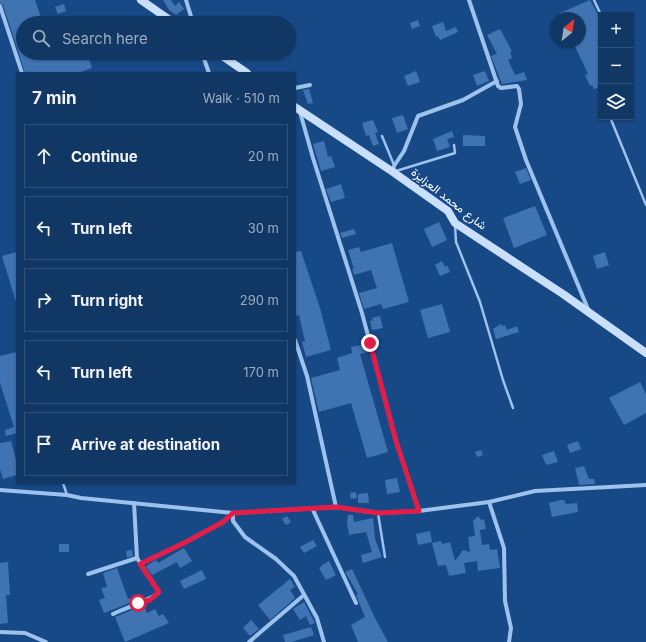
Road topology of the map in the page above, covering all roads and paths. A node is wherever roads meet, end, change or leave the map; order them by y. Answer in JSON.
{"nodes":[{"id":1,"x":142,"y":0,"type":"edge"},
{"id":2,"x":186,"y":0,"type":"edge"},
{"id":3,"x":469,"y":0,"type":"edge"},
{"id":4,"x":594,"y":0,"type":"edge"},
{"id":5,"x":0,"y":6,"type":"edge"},
{"id":6,"x":600,"y":12,"type":"edge"},
{"id":7,"x":164,"y":16,"type":"edge"},
{"id":8,"x":191,"y":16,"type":"edge"},
{"id":9,"x":16,"y":55,"type":"edge"},
{"id":10,"x":18,"y":60,"type":"edge"},
{"id":11,"x":204,"y":60,"type":"edge"},
{"id":12,"x":228,"y":60,"type":"edge"},
{"id":13,"x":22,"y":72,"type":"edge"},
{"id":14,"x":209,"y":72,"type":"edge"},
{"id":15,"x":246,"y":72,"type":"edge"},
{"id":16,"x":497,"y":81,"type":"junction"},
{"id":17,"x":310,"y":85,"type":"dead end"},
{"id":18,"x":296,"y":88,"type":"edge"},
{"id":19,"x":297,"y":108,"type":"edge"},
{"id":20,"x":611,"y":120,"type":"edge"},
{"id":21,"x":382,"y":136,"type":"dead end"},
{"id":22,"x":454,"y":145,"type":"dead end"},
{"id":23,"x":394,"y":169,"type":"junction"},
{"id":24,"x":646,"y":205,"type":"edge"},
{"id":25,"x":455,"y":223,"type":"junction"},
{"id":26,"x":590,"y":314,"type":"junction"},
{"id":27,"x":296,"y":343,"type":"edge"},
{"id":28,"x":646,"y":353,"type":"edge"},
{"id":29,"x":513,"y":408,"type":"dead end"},
{"id":30,"x":64,"y":484,"type":"edge"},
{"id":31,"x":646,"y":485,"type":"edge"},
{"id":32,"x":0,"y":490,"type":"edge"},
{"id":33,"x":67,"y":495,"type":"junction"},
{"id":34,"x":489,"y":502,"type":"junction"},
{"id":35,"x":134,"y":503,"type":"junction"},
{"id":36,"x":336,"y":507,"type":"junction"},
{"id":37,"x":313,"y":510,"type":"junction"},
{"id":38,"x":419,"y":511,"type":"junction"},
{"id":39,"x":233,"y":513,"type":"junction"},
{"id":40,"x":378,"y":513,"type":"junction"},
{"id":41,"x":385,"y":557,"type":"dead end"},
{"id":42,"x":137,"y":558,"type":"junction"},
{"id":43,"x":140,"y":564,"type":"junction"},
{"id":44,"x":88,"y":574,"type":"dead end"},
{"id":45,"x":304,"y":595,"type":"junction"},
{"id":46,"x":356,"y":603,"type":"dead end"},
{"id":47,"x":113,"y":614,"type":"dead end"},
{"id":48,"x":0,"y":632,"type":"edge"},
{"id":49,"x":46,"y":642,"type":"edge"},
{"id":50,"x":249,"y":642,"type":"edge"},
{"id":51,"x":324,"y":642,"type":"edge"},
{"id":52,"x":509,"y":642,"type":"edge"}],
"edges":[{"from":1,"to":7,"type":"main road"},
{"from":2,"to":8,"type":"street"},
{"from":3,"to":16,"type":"street"},
{"from":4,"to":6,"type":"lane"},
{"from":5,"to":9,"type":"street"},
{"from":10,"to":13,"type":"street"},
{"from":11,"to":14,"type":"street"},
{"from":12,"to":15,"type":"main road"},
{"from":16,"to":23,"type":"street"},
{"from":16,"to":26,"type":"street"},
{"from":17,"to":18,"type":"street"},
{"from":19,"to":23,"type":"main road","name":"شارع محمد العزايزة"},
{"from":19,"to":38,"type":"street"},
{"from":20,"to":24,"type":"lane"},
{"from":21,"to":23,"type":"lane"},
{"from":22,"to":23,"type":"lane"},
{"from":23,"to":25,"type":"main road","name":"شارع محمد العزايزة"},
{"from":25,"to":26,"type":"main road","name":"شارع محمد العزايزة"},
{"from":25,"to":29,"type":"lane"},
{"from":26,"to":28,"type":"main road","name":"شارع محمد العزايزة"},
{"from":27,"to":36,"type":"street"},
{"from":30,"to":33,"type":"lane"},
{"from":31,"to":34,"type":"street"},
{"from":32,"to":33,"type":"street"},
{"from":33,"to":35,"type":"street"},
{"from":34,"to":38,"type":"street"},
{"from":34,"to":52,"type":"street"},
{"from":35,"to":39,"type":"street"},
{"from":35,"to":42,"type":"street"},
{"from":36,"to":37,"type":"street"},
{"from":36,"to":40,"type":"street"},
{"from":37,"to":39,"type":"street"},
{"from":37,"to":46,"type":"street"},
{"from":38,"to":40,"type":"street"},
{"from":39,"to":43,"type":"street"},
{"from":39,"to":45,"type":"street"},
{"from":40,"to":41,"type":"lane"},
{"from":42,"to":43,"type":"street"},
{"from":42,"to":44,"type":"street"},
{"from":43,"to":47,"type":"street"},
{"from":45,"to":50,"type":"street"},
{"from":45,"to":51,"type":"street"},
{"from":48,"to":49,"type":"street"}]}
